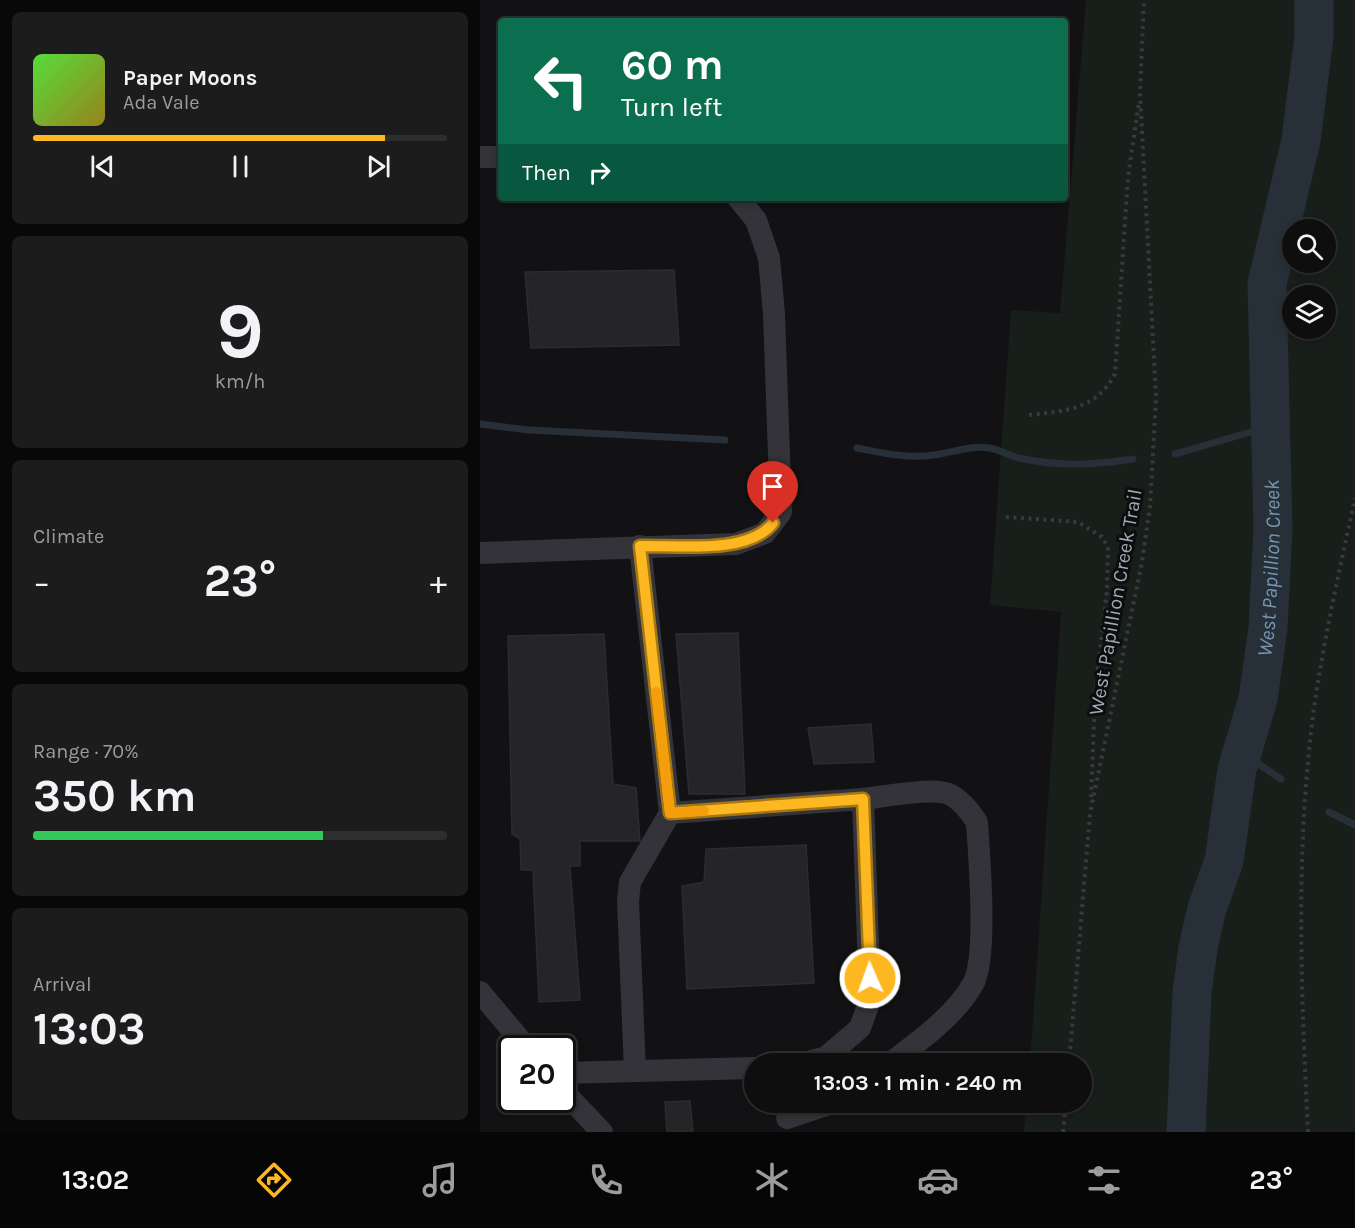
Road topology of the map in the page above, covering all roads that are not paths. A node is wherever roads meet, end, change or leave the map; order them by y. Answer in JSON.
{"nodes":[{"id":1,"x":480,"y":157,"type":"edge"},
{"id":2,"x":498,"y":157,"type":"edge"},
{"id":3,"x":740,"y":201,"type":"edge"},
{"id":4,"x":640,"y":546,"type":"junction"},
{"id":5,"x":480,"y":553,"type":"edge"},
{"id":6,"x":863,"y":799,"type":"junction"},
{"id":7,"x":670,"y":813,"type":"junction"},
{"id":8,"x":480,"y":992,"type":"edge"},
{"id":9,"x":516,"y":1035,"type":"edge"},
{"id":10,"x":831,"y":1053,"type":"edge"},
{"id":11,"x":902,"y":1053,"type":"edge"},
{"id":12,"x":744,"y":1068,"type":"edge"},
{"id":13,"x":635,"y":1071,"type":"junction"},
{"id":14,"x":576,"y":1073,"type":"edge"},
{"id":15,"x":576,"y":1105,"type":"edge"},
{"id":16,"x":802,"y":1113,"type":"edge"},
{"id":17,"x":787,"y":1118,"type":"edge"},
{"id":18,"x":602,"y":1132,"type":"edge"}],
"edges":[{"from":1,"to":2,"type":"street"},
{"from":3,"to":4,"type":"street"},
{"from":4,"to":5,"type":"street"},
{"from":4,"to":7,"type":"street"},
{"from":6,"to":7,"type":"street"},
{"from":6,"to":10,"type":"street"},
{"from":6,"to":11,"type":"street"},
{"from":7,"to":13,"type":"street"},
{"from":8,"to":9,"type":"street"},
{"from":12,"to":13,"type":"street"},
{"from":13,"to":14,"type":"street"},
{"from":15,"to":18,"type":"street"},
{"from":16,"to":17,"type":"street"}]}
